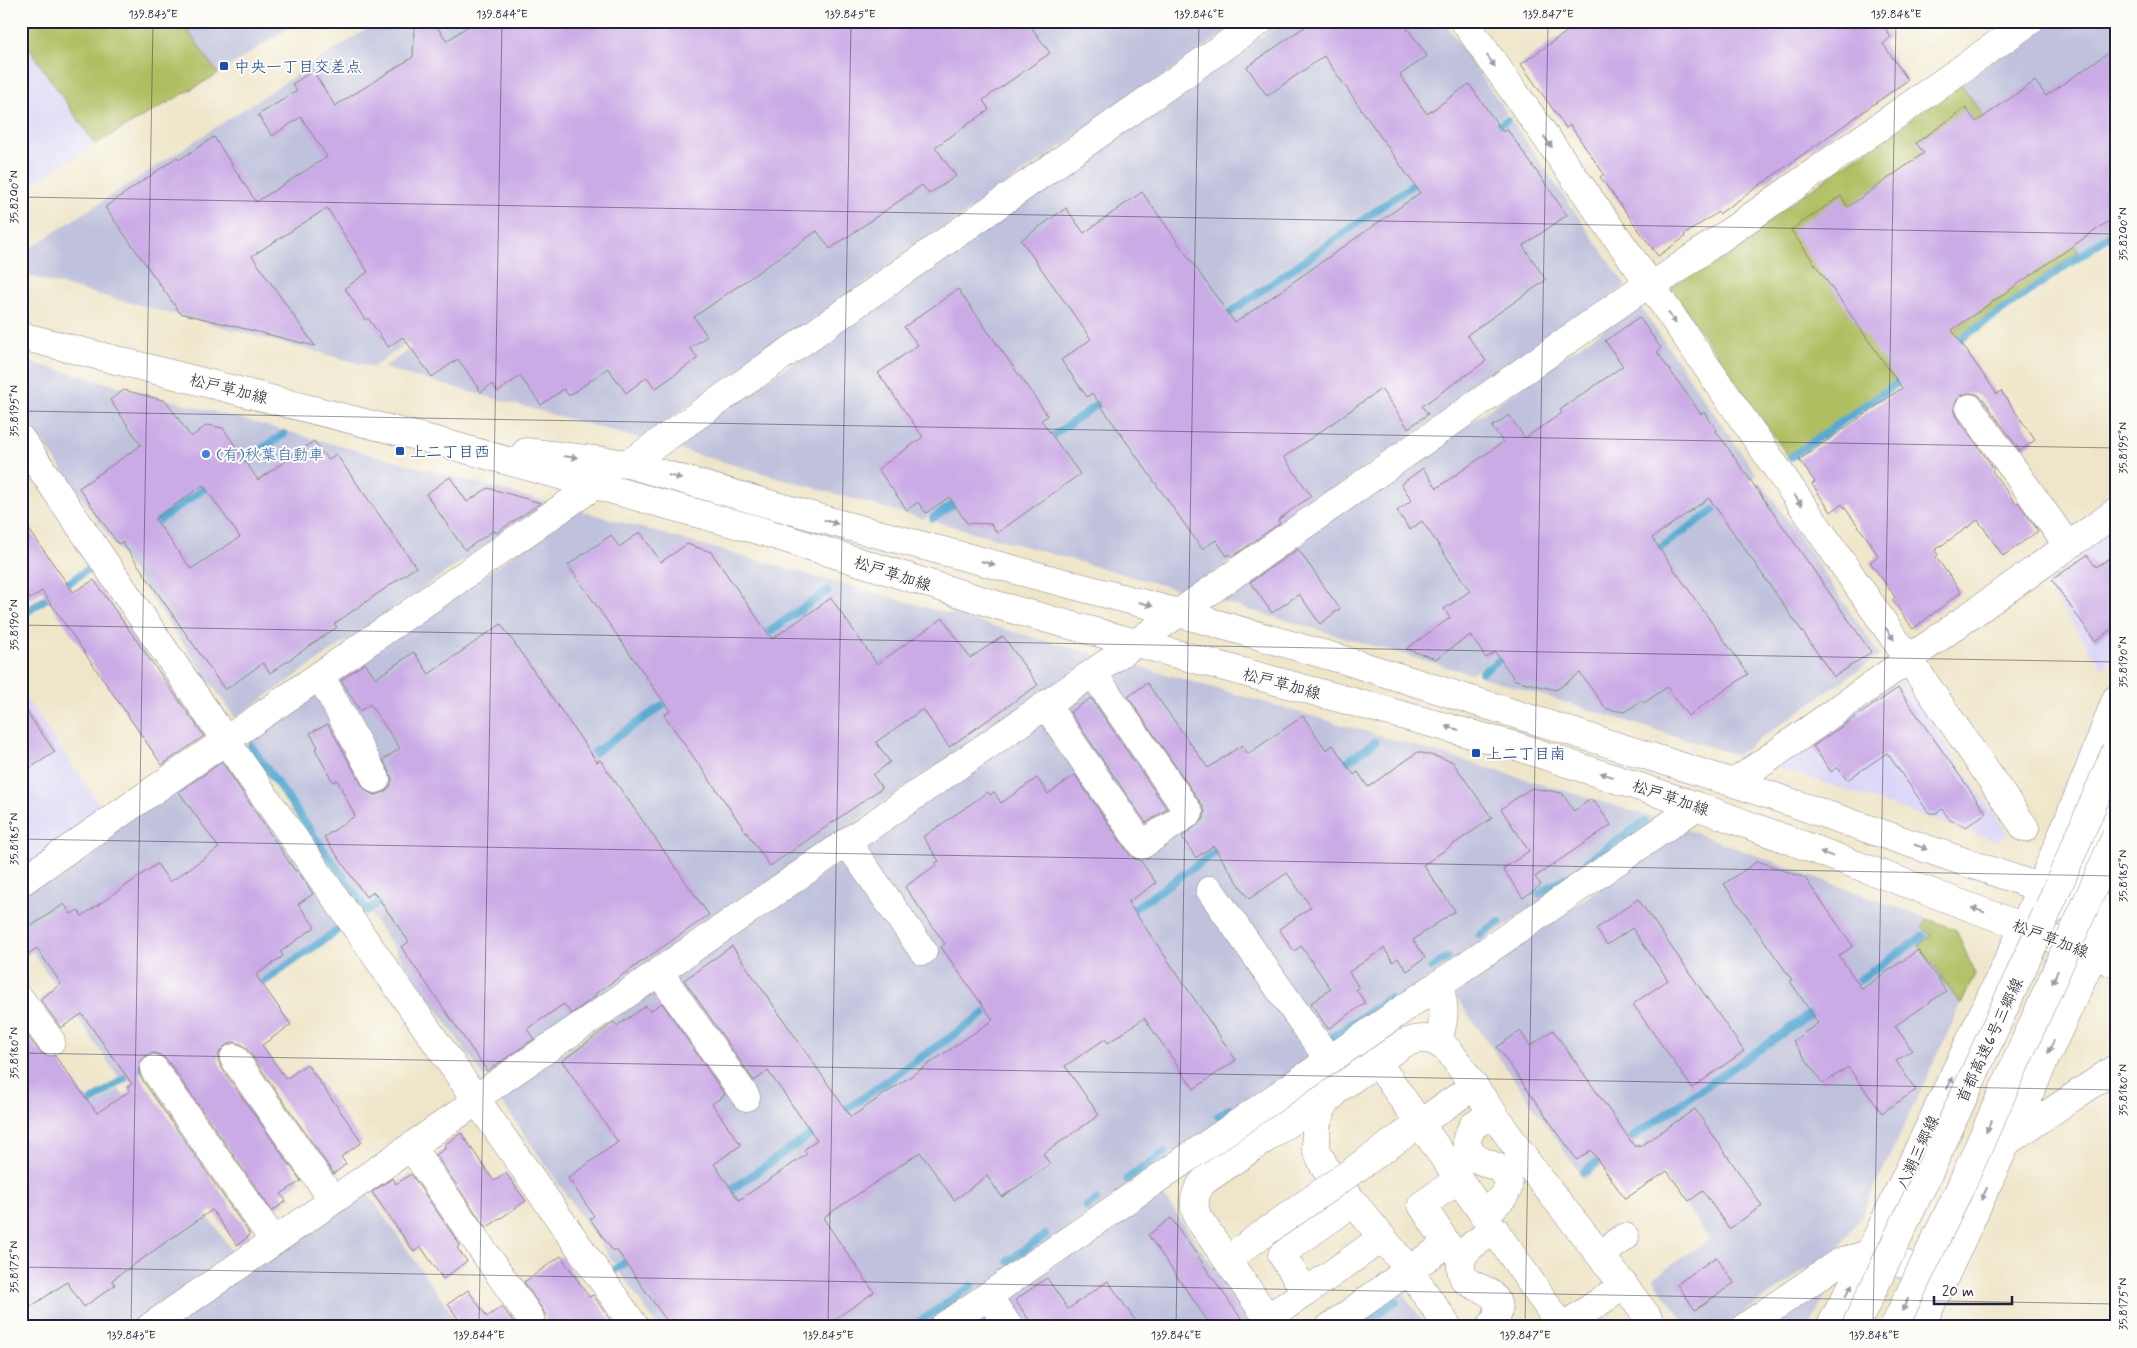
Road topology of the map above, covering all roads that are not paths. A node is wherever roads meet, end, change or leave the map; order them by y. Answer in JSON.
{"nodes":[{"id":1,"x":1260,"y":21,"type":"edge"},
{"id":2,"x":1464,"y":21,"type":"edge"},
{"id":3,"x":2030,"y":21,"type":"edge"},
{"id":4,"x":1650,"y":285,"type":"junction"},
{"id":5,"x":21,"y":336,"type":"edge"},
{"id":6,"x":1970,"y":408,"type":"dead end"},
{"id":7,"x":21,"y":439,"type":"edge"},
{"id":8,"x":436,"y":441,"type":"junction"},
{"id":9,"x":628,"y":464,"type":"junction"},
{"id":10,"x":595,"y":485,"type":"junction"},
{"id":11,"x":2116,"y":512,"type":"edge"},
{"id":12,"x":2068,"y":546,"type":"junction"},
{"id":13,"x":1179,"y":613,"type":"junction"},
{"id":14,"x":1136,"y":643,"type":"junction"},
{"id":15,"x":1908,"y":660,"type":"junction"},
{"id":16,"x":1093,"y":673,"type":"junction"},
{"id":17,"x":320,"y":675,"type":"junction"},
{"id":18,"x":2116,"y":699,"type":"edge"},
{"id":19,"x":1046,"y":705,"type":"junction"},
{"id":20,"x":226,"y":741,"type":"junction"},
{"id":21,"x":2116,"y":750,"type":"edge"},
{"id":22,"x":376,"y":779,"type":"dead end"},
{"id":23,"x":1734,"y":783,"type":"junction"},
{"id":24,"x":2116,"y":794,"type":"edge"},
{"id":25,"x":1697,"y":806,"type":"junction"},
{"id":26,"x":2025,"y":828,"type":"dead end"},
{"id":27,"x":2116,"y":836,"type":"edge"},
{"id":28,"x":847,"y":842,"type":"junction"},
{"id":29,"x":21,"y":882,"type":"edge"},
{"id":30,"x":1210,"y":890,"type":"dead end"},
{"id":31,"x":2053,"y":892,"type":"junction"},
{"id":32,"x":2114,"y":913,"type":"edge"},
{"id":33,"x":2024,"y":927,"type":"junction"},
{"id":34,"x":2057,"y":940,"type":"junction"},
{"id":35,"x":923,"y":951,"type":"dead end"},
{"id":36,"x":2104,"y":959,"type":"edge"},
{"id":37,"x":659,"y":972,"type":"junction"},
{"id":38,"x":1439,"y":984,"type":"junction"},
{"id":39,"x":21,"y":1000,"type":"edge"},
{"id":40,"x":50,"y":1041,"type":"dead end"},
{"id":41,"x":1437,"y":1042,"type":"junction"},
{"id":42,"x":234,"y":1058,"type":"dead end"},
{"id":43,"x":1329,"y":1060,"type":"junction"},
{"id":44,"x":1377,"y":1062,"type":"junction"},
{"id":45,"x":2116,"y":1068,"type":"edge"},
{"id":46,"x":154,"y":1069,"type":"dead end"},
{"id":47,"x":1474,"y":1086,"type":"junction"},
{"id":48,"x":1340,"y":1087,"type":"junction"},
{"id":49,"x":746,"y":1097,"type":"dead end"},
{"id":50,"x":477,"y":1100,"type":"junction"},
{"id":51,"x":1493,"y":1113,"type":"junction"},
{"id":52,"x":1412,"y":1129,"type":"junction"},
{"id":53,"x":2008,"y":1142,"type":"junction"},
{"id":54,"x":411,"y":1146,"type":"junction"},
{"id":55,"x":1459,"y":1179,"type":"junction"},
{"id":56,"x":333,"y":1200,"type":"junction"},
{"id":57,"x":1353,"y":1203,"type":"junction"},
{"id":58,"x":1489,"y":1222,"type":"junction"},
{"id":59,"x":1382,"y":1238,"type":"junction"},
{"id":60,"x":1625,"y":1238,"type":"dead end"},
{"id":61,"x":274,"y":1241,"type":"junction"},
{"id":62,"x":1235,"y":1254,"type":"junction"},
{"id":63,"x":1869,"y":1254,"type":"junction"},
{"id":64,"x":1600,"y":1255,"type":"junction"},
{"id":65,"x":1409,"y":1270,"type":"junction"},
{"id":66,"x":1946,"y":1276,"type":"junction"},
{"id":67,"x":1624,"y":1285,"type":"junction"},
{"id":68,"x":1306,"y":1292,"type":"junction"},
{"id":69,"x":988,"y":1296,"type":"junction"},
{"id":70,"x":530,"y":1318,"type":"dead end"},
{"id":71,"x":1271,"y":1322,"type":"edge"},
{"id":72,"x":150,"y":1327,"type":"edge"},
{"id":73,"x":635,"y":1327,"type":"edge"},
{"id":74,"x":943,"y":1327,"type":"edge"},
{"id":75,"x":1009,"y":1327,"type":"edge"},
{"id":76,"x":1330,"y":1327,"type":"edge"},
{"id":77,"x":1448,"y":1327,"type":"edge"},
{"id":78,"x":1490,"y":1327,"type":"edge"},
{"id":79,"x":1562,"y":1327,"type":"edge"},
{"id":80,"x":1651,"y":1327,"type":"edge"},
{"id":81,"x":1746,"y":1327,"type":"edge"},
{"id":82,"x":1830,"y":1327,"type":"edge"},
{"id":83,"x":1855,"y":1327,"type":"edge"},
{"id":84,"x":1894,"y":1327,"type":"edge"},
{"id":85,"x":1920,"y":1327,"type":"edge"}],
"edges":[{"from":1,"to":9,"type":"main road"},
{"from":2,"to":4,"type":"main road","one_way":true},
{"from":3,"to":4,"type":"main road"},
{"from":4,"to":13,"type":"main road"},
{"from":4,"to":15,"type":"main road","one_way":true},
{"from":5,"to":8,"type":"main road","name":"松戸草加線"},
{"from":6,"to":12,"type":"main road"},
{"from":7,"to":20,"type":"main road"},
{"from":8,"to":9,"type":"main road","name":"松戸草加線","one_way":true},
{"from":8,"to":10,"type":"main road","name":"松戸草加線"},
{"from":9,"to":13,"type":"main road","name":"松戸草加線","one_way":true},
{"from":10,"to":14,"type":"main road","name":"松戸草加線"},
{"from":10,"to":17,"type":"main road"},
{"from":11,"to":12,"type":"main road"},
{"from":12,"to":15,"type":"main road"},
{"from":13,"to":14,"type":"main road"},
{"from":13,"to":23,"type":"main road","name":"松戸草加線"},
{"from":14,"to":16,"type":"main road"},
{"from":25,"to":14,"type":"main road","name":"松戸草加線","one_way":true},
{"from":15,"to":23,"type":"main road"},
{"from":15,"to":26,"type":"main road"},
{"from":16,"to":19,"type":"main road"},
{"from":16,"to":19,"type":"main road"},
{"from":17,"to":20,"type":"main road"},
{"from":17,"to":22,"type":"main road"},
{"from":18,"to":31,"type":"main road","name":"八潮三郷線"},
{"from":19,"to":28,"type":"main road"},
{"from":20,"to":29,"type":"main road"},
{"from":20,"to":50,"type":"main road"},
{"from":21,"to":83,"type":"main road","name":"首都高速6号三郷線","bridge":true},
{"from":23,"to":31,"type":"main road","name":"松戸草加線","one_way":true},
{"from":24,"to":31,"type":"main road"},
{"from":33,"to":25,"type":"main road","name":"松戸草加線","one_way":true},
{"from":25,"to":38,"type":"main road"},
{"from":27,"to":84,"type":"main road","name":"首都高速6号三郷線","one_way":true,"bridge":true},
{"from":28,"to":35,"type":"main road"},
{"from":28,"to":37,"type":"main road"},
{"from":30,"to":43,"type":"main road"},
{"from":31,"to":32,"type":"main road","name":"松戸草加線"},
{"from":31,"to":33,"type":"main road","name":"八潮三郷線"},
{"from":32,"to":34,"type":"main road"},
{"from":32,"to":36,"type":"main road"},
{"from":33,"to":34,"type":"main road","name":"松戸草加線"},
{"from":63,"to":33,"type":"main road","name":"八潮三郷線","one_way":true},
{"from":34,"to":36,"type":"main road","name":"松戸草加線"},
{"from":34,"to":63,"type":"main road"},
{"from":36,"to":53,"type":"main road","one_way":true},
{"from":37,"to":49,"type":"main road"},
{"from":37,"to":50,"type":"main road"},
{"from":38,"to":41,"type":"main road"},
{"from":38,"to":43,"type":"main road"},
{"from":39,"to":40,"type":"main road"},
{"from":41,"to":44,"type":"main road"},
{"from":41,"to":47,"type":"main road"},
{"from":42,"to":56,"type":"main road"},
{"from":43,"to":69,"type":"main road"},
{"from":44,"to":48,"type":"main road"},
{"from":44,"to":52,"type":"main road"},
{"from":45,"to":53,"type":"main road"},
{"from":46,"to":61,"type":"main road"},
{"from":47,"to":51,"type":"main road"},
{"from":47,"to":52,"type":"main road"},
{"from":48,"to":57,"type":"main road"},
{"from":48,"to":62,"type":"main road"},
{"from":50,"to":54,"type":"main road"},
{"from":50,"to":73,"type":"main road"},
{"from":51,"to":58,"type":"main road"},
{"from":51,"to":64,"type":"main road"},
{"from":52,"to":55,"type":"main road"},
{"from":52,"to":62,"type":"main road","bridge":true},
{"from":53,"to":66,"type":"main road","one_way":true},
{"from":54,"to":56,"type":"main road"},
{"from":54,"to":70,"type":"main road"},
{"from":55,"to":58,"type":"main road"},
{"from":55,"to":65,"type":"main road"},
{"from":56,"to":61,"type":"main road"},
{"from":57,"to":59,"type":"main road"},
{"from":57,"to":68,"type":"main road"},
{"from":58,"to":78,"type":"main road"},
{"from":58,"to":79,"type":"main road"},
{"from":59,"to":65,"type":"main road"},
{"from":59,"to":68,"type":"main road"},
{"from":60,"to":64,"type":"main road"},
{"from":61,"to":72,"type":"main road"},
{"from":62,"to":71,"type":"main road"},
{"from":63,"to":66,"type":"main road"},
{"from":63,"to":81,"type":"main road"},
{"from":82,"to":63,"type":"main road","name":"八潮三郷線","one_way":true},
{"from":64,"to":67,"type":"main road"},
{"from":65,"to":76,"type":"main road"},
{"from":65,"to":77,"type":"main road"},
{"from":66,"to":85,"type":"main road"},
{"from":67,"to":79,"type":"main road"},
{"from":67,"to":80,"type":"main road"},
{"from":68,"to":71,"type":"main road"},
{"from":69,"to":74,"type":"main road"},
{"from":69,"to":75,"type":"main road"}]}
